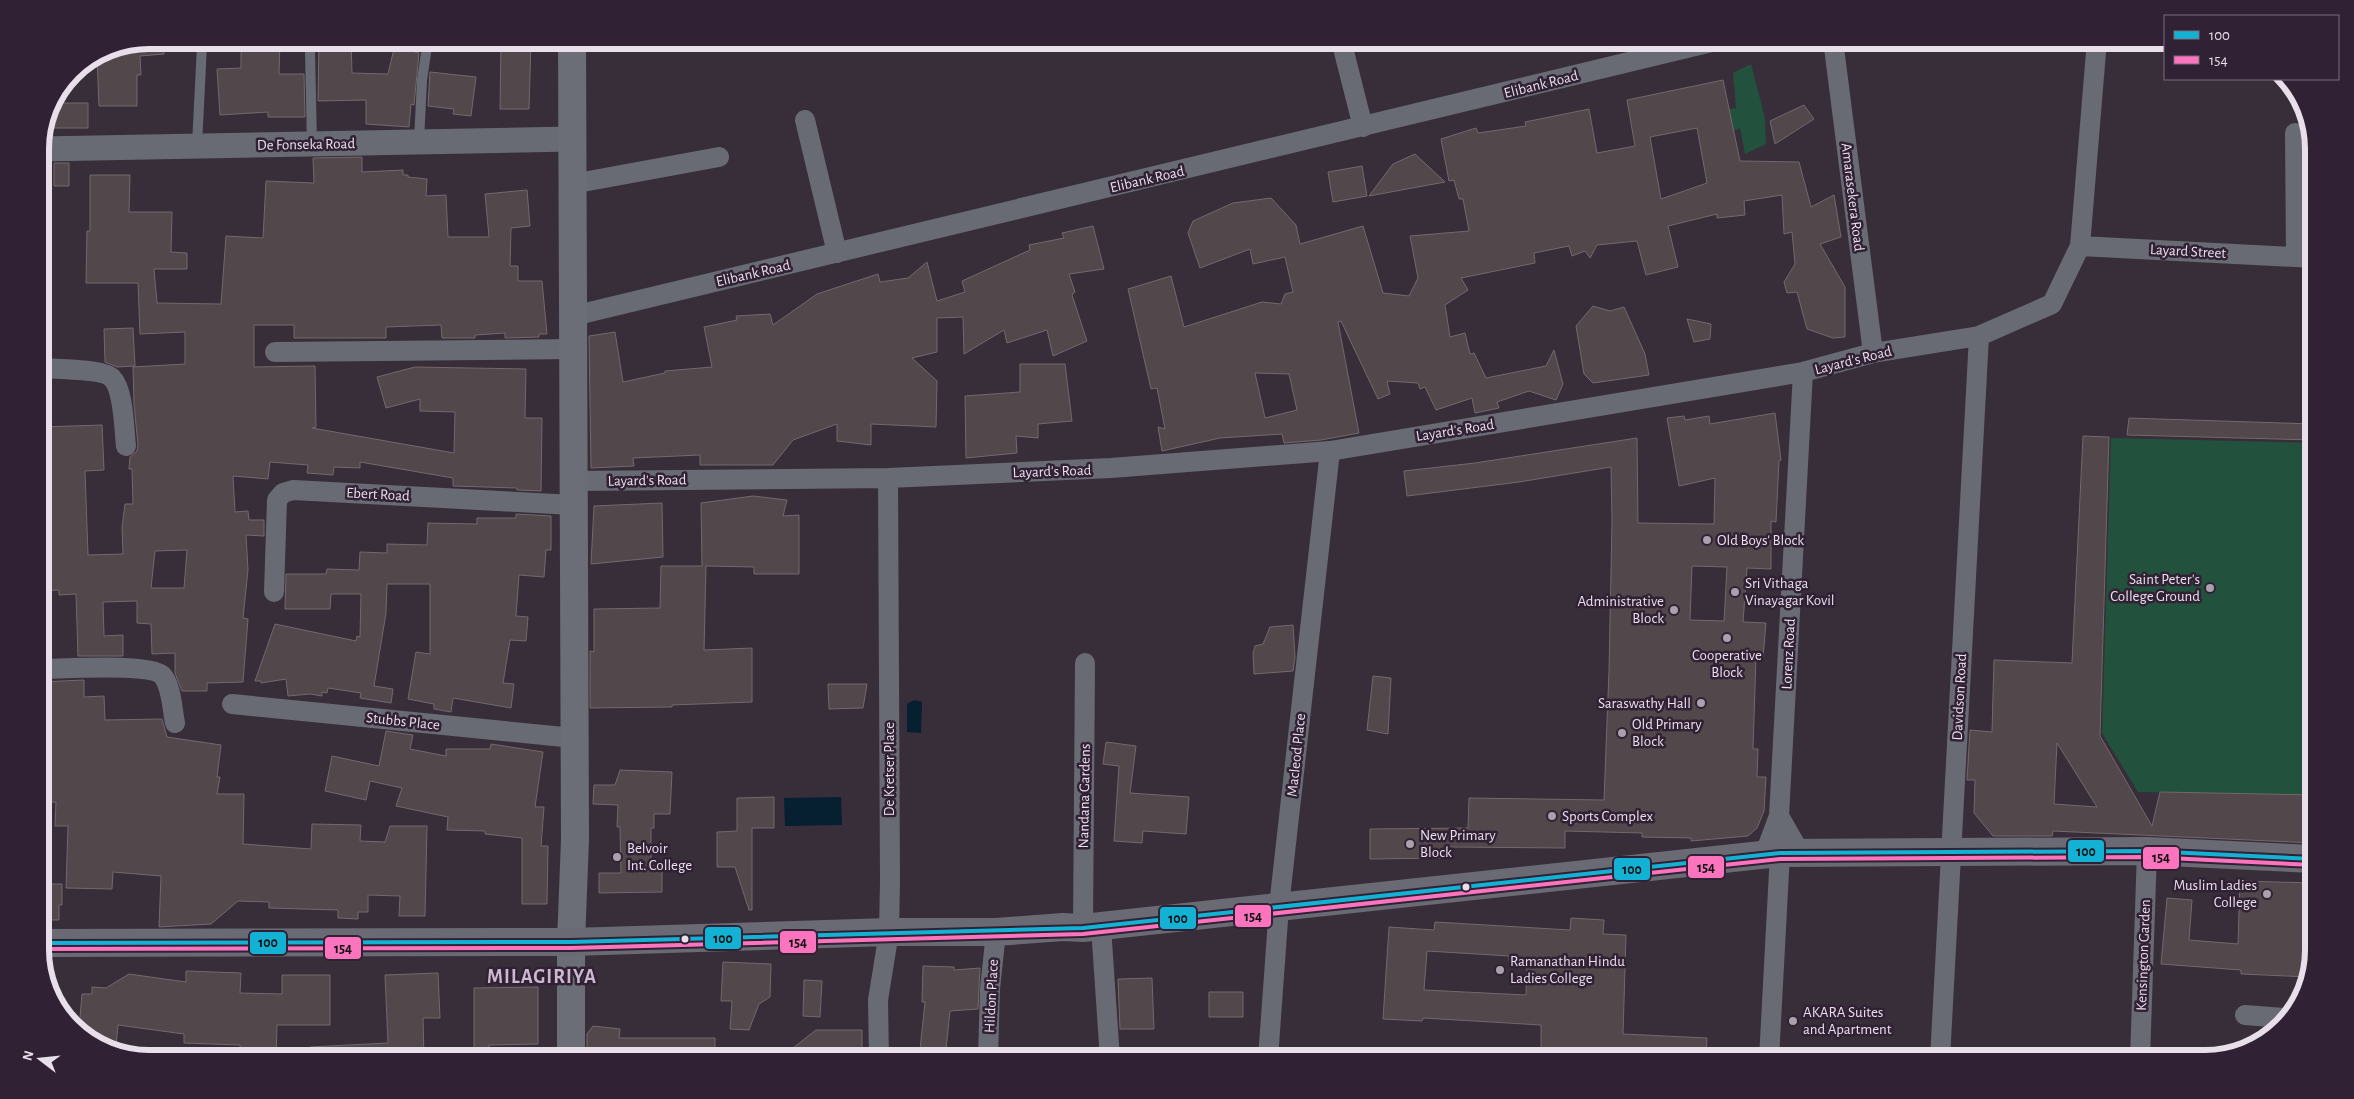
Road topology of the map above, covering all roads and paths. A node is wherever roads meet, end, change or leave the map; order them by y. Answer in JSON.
{"nodes":[{"id":1,"x":202,"y":49,"type":"edge"},
{"id":2,"x":427,"y":49,"type":"edge"},
{"id":3,"x":572,"y":49,"type":"edge"},
{"id":4,"x":1342,"y":49,"type":"edge"},
{"id":5,"x":1663,"y":49,"type":"edge"},
{"id":6,"x":1834,"y":49,"type":"edge"},
{"id":7,"x":2096,"y":49,"type":"edge"},
{"id":8,"x":310,"y":50,"type":"dead end"},
{"id":9,"x":805,"y":120,"type":"dead end"},
{"id":10,"x":1363,"y":127,"type":"junction"},
{"id":11,"x":2296,"y":133,"type":"dead end"},
{"id":12,"x":572,"y":139,"type":"junction"},
{"id":13,"x":419,"y":142,"type":"junction"},
{"id":14,"x":312,"y":144,"type":"junction"},
{"id":15,"x":197,"y":146,"type":"junction"},
{"id":16,"x":49,"y":149,"type":"edge"},
{"id":17,"x":718,"y":157,"type":"dead end"},
{"id":18,"x":572,"y":184,"type":"junction"},
{"id":19,"x":2080,"y":246,"type":"junction"},
{"id":20,"x":837,"y":253,"type":"junction"},
{"id":21,"x":2305,"y":258,"type":"edge"},
{"id":22,"x":573,"y":316,"type":"junction"},
{"id":23,"x":1979,"y":336,"type":"junction"},
{"id":24,"x":573,"y":349,"type":"junction"},
{"id":25,"x":275,"y":352,"type":"dead end"},
{"id":26,"x":1873,"y":353,"type":"junction"},
{"id":27,"x":49,"y":369,"type":"edge"},
{"id":28,"x":1803,"y":372,"type":"junction"},
{"id":29,"x":126,"y":446,"type":"dead end"},
{"id":30,"x":1330,"y":451,"type":"junction"},
{"id":31,"x":888,"y":478,"type":"junction"},
{"id":32,"x":573,"y":493,"type":"junction"},
{"id":33,"x":274,"y":592,"type":"dead end"},
{"id":34,"x":1085,"y":663,"type":"dead end"},
{"id":35,"x":49,"y":669,"type":"edge"},
{"id":36,"x":232,"y":704,"type":"dead end"},
{"id":37,"x":175,"y":723,"type":"dead end"},
{"id":38,"x":574,"y":738,"type":"junction"},
{"id":39,"x":1780,"y":816,"type":"junction"},
{"id":40,"x":1951,"y":850,"type":"junction"},
{"id":41,"x":2147,"y":851,"type":"junction"},
{"id":42,"x":1782,"y":854,"type":"junction"},
{"id":43,"x":2305,"y":859,"type":"edge"},
{"id":44,"x":1279,"y":906,"type":"junction"},
{"id":45,"x":1092,"y":927,"type":"junction"},
{"id":46,"x":889,"y":932,"type":"junction"},
{"id":47,"x":996,"y":932,"type":"junction"},
{"id":48,"x":571,"y":942,"type":"junction"},
{"id":49,"x":49,"y":943,"type":"edge"},
{"id":50,"x":2245,"y":1015,"type":"dead end"},
{"id":51,"x":2278,"y":1018,"type":"edge"},
{"id":52,"x":571,"y":1050,"type":"edge"},
{"id":53,"x":879,"y":1050,"type":"edge"},
{"id":54,"x":988,"y":1050,"type":"edge"},
{"id":55,"x":1109,"y":1050,"type":"edge"},
{"id":56,"x":1269,"y":1050,"type":"edge"},
{"id":57,"x":1770,"y":1050,"type":"edge"},
{"id":58,"x":1940,"y":1050,"type":"edge"},
{"id":59,"x":2140,"y":1050,"type":"edge"}],
"edges":[{"from":1,"to":15,"type":"lane"},
{"from":2,"to":13,"type":"lane"},
{"from":3,"to":12,"type":"main road"},
{"from":4,"to":10,"type":"street"},
{"from":5,"to":10,"type":"street","name":"Elibank Road"},
{"from":6,"to":26,"type":"street","name":"Amarasekera Road"},
{"from":7,"to":19,"type":"street","name":"Layard's Road"},
{"from":8,"to":14,"type":"lane"},
{"from":9,"to":20,"type":"street"},
{"from":10,"to":20,"type":"street","name":"Elibank Road"},
{"from":11,"to":21,"type":"street","name":"Layard Street"},
{"from":12,"to":13,"type":"street","name":"De Fonseka Road"},
{"from":12,"to":18,"type":"main road"},
{"from":13,"to":14,"type":"street","name":"De Fonseka Road"},
{"from":14,"to":15,"type":"street","name":"De Fonseka Road"},
{"from":15,"to":16,"type":"street","name":"De Fonseka Road"},
{"from":17,"to":18,"type":"street"},
{"from":18,"to":22,"type":"main road"},
{"from":19,"to":21,"type":"street","name":"Layard Street"},
{"from":19,"to":23,"type":"street","name":"Layard's Road"},
{"from":20,"to":22,"type":"street","name":"Elibank Road"},
{"from":22,"to":24,"type":"main road"},
{"from":23,"to":26,"type":"street","name":"Layard's Road"},
{"from":23,"to":40,"type":"street","name":"Davidson Road"},
{"from":24,"to":25,"type":"street"},
{"from":24,"to":32,"type":"main road"},
{"from":26,"to":28,"type":"street","name":"Layard's Road"},
{"from":27,"to":29,"type":"street"},
{"from":28,"to":30,"type":"street","name":"Layard's Road"},
{"from":28,"to":39,"type":"street","name":"Lorenz Road"},
{"from":30,"to":31,"type":"street","name":"Layard's Road"},
{"from":30,"to":44,"type":"street","name":"Macleod Place"},
{"from":31,"to":32,"type":"street","name":"Layard's Road"},
{"from":31,"to":46,"type":"street","name":"De Kretser Place"},
{"from":32,"to":33,"type":"street","name":"Ebert Road"},
{"from":32,"to":38,"type":"main road"},
{"from":34,"to":45,"type":"street","name":"Nandana Gardens"},
{"from":35,"to":37,"type":"street"},
{"from":36,"to":38,"type":"street","name":"Stubbs Place"},
{"from":38,"to":48,"type":"main road"},
{"from":39,"to":42,"type":"street","name":"Lorenz Road"},
{"from":39,"to":42,"type":"street"},
{"from":40,"to":41,"type":"highway"},
{"from":40,"to":42,"type":"highway"},
{"from":40,"to":58,"type":"street","name":"Davidson Road"},
{"from":41,"to":43,"type":"highway"},
{"from":41,"to":59,"type":"street","name":"Kensington Garden"},
{"from":42,"to":44,"type":"highway"},
{"from":42,"to":57,"type":"street","name":"Lorenz Road"},
{"from":44,"to":45,"type":"highway"},
{"from":44,"to":56,"type":"street","name":"Macleod Place"},
{"from":45,"to":47,"type":"highway"},
{"from":45,"to":55,"type":"street","name":"Nandana Gardens"},
{"from":46,"to":47,"type":"highway"},
{"from":46,"to":48,"type":"highway"},
{"from":46,"to":53,"type":"street","name":"De Kretser Place"},
{"from":47,"to":54,"type":"street","name":"Hildon Place"},
{"from":48,"to":49,"type":"highway"},
{"from":48,"to":52,"type":"main road"},
{"from":50,"to":51,"type":"street"}]}
